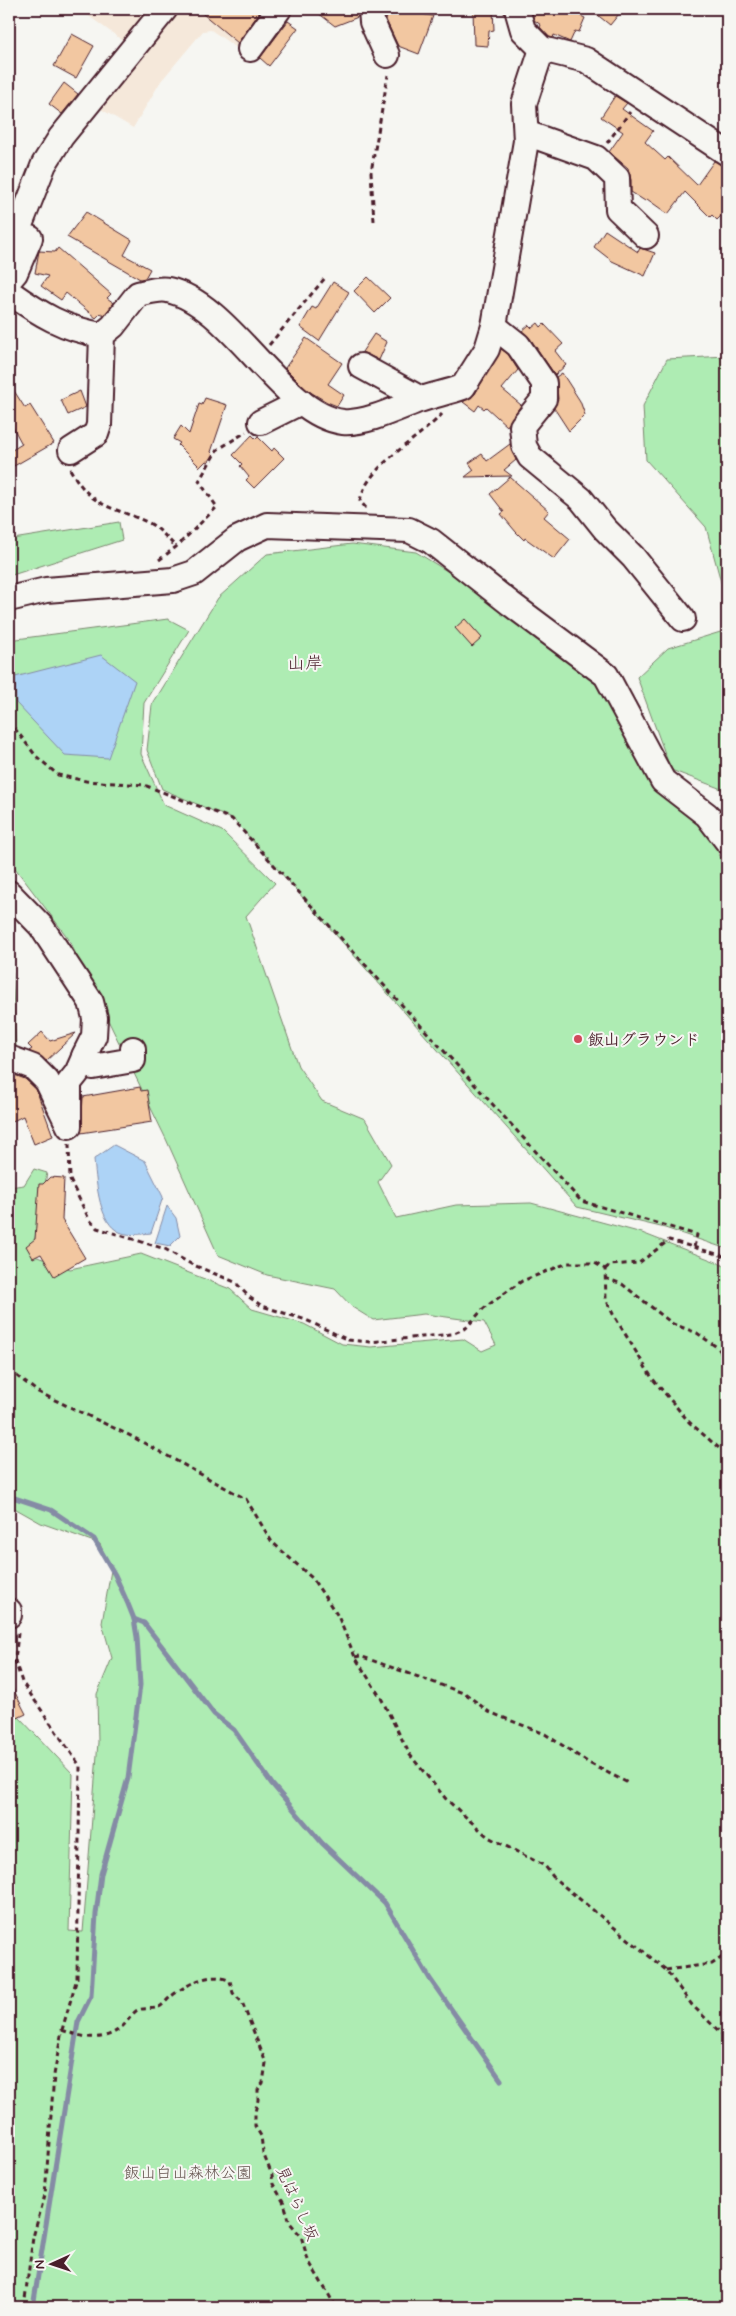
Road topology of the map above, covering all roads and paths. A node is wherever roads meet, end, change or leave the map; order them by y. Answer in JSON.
{"nodes":[{"id":1,"x":165,"y":9,"type":"edge"},
{"id":2,"x":279,"y":9,"type":"edge"},
{"id":3,"x":371,"y":9,"type":"edge"},
{"id":4,"x":517,"y":9,"type":"edge"},
{"id":5,"x":250,"y":49,"type":"dead end"},
{"id":6,"x":542,"y":49,"type":"junction"},
{"id":7,"x":387,"y":55,"type":"joint"},
{"id":8,"x":640,"y":98,"type":"junction"},
{"id":9,"x":526,"y":133,"type":"junction"},
{"id":10,"x":726,"y":152,"type":"edge"},
{"id":11,"x":596,"y":158,"type":"junction"},
{"id":12,"x":45,"y":200,"type":"dead end"},
{"id":13,"x":374,"y":221,"type":"dead end"},
{"id":14,"x":646,"y":236,"type":"dead end"},
{"id":15,"x":9,"y":253,"type":"edge"},
{"id":16,"x":325,"y":278,"type":"dead end"},
{"id":17,"x":9,"y":280,"type":"edge"},
{"id":18,"x":9,"y":292,"type":"edge"},
{"id":19,"x":494,"y":326,"type":"junction"},
{"id":20,"x":102,"y":335,"type":"junction"},
{"id":21,"x":258,"y":359,"type":"junction"},
{"id":22,"x":361,"y":366,"type":"dead end"},
{"id":23,"x":458,"y":389,"type":"junction"},
{"id":24,"x":421,"y":399,"type":"junction"},
{"id":25,"x":301,"y":402,"type":"junction"},
{"id":26,"x":262,"y":422,"type":"joint"},
{"id":27,"x":71,"y":450,"type":"joint"},
{"id":28,"x":374,"y":510,"type":"dead end"},
{"id":29,"x":9,"y":599,"type":"edge"},
{"id":30,"x":683,"y":619,"type":"dead end"},
{"id":31,"x":9,"y":721,"type":"edge"},
{"id":32,"x":727,"y":841,"type":"edge"},
{"id":33,"x":9,"y":893,"type":"edge"},
{"id":34,"x":133,"y":1050,"type":"dead end"},
{"id":35,"x":85,"y":1055,"type":"junction"},
{"id":36,"x":9,"y":1058,"type":"edge"},
{"id":37,"x":69,"y":1126,"type":"junction"},
{"id":38,"x":694,"y":1247,"type":"junction"},
{"id":39,"x":727,"y":1256,"type":"edge"},
{"id":40,"x":605,"y":1269,"type":"junction"},
{"id":41,"x":605,"y":1278,"type":"junction"},
{"id":42,"x":727,"y":1360,"type":"edge"},
{"id":43,"x":9,"y":1370,"type":"edge"},
{"id":44,"x":727,"y":1455,"type":"edge"},
{"id":45,"x":9,"y":1613,"type":"edge"},
{"id":46,"x":355,"y":1657,"type":"junction"},
{"id":47,"x":628,"y":1783,"type":"dead end"},
{"id":48,"x":727,"y":1954,"type":"edge"},
{"id":49,"x":666,"y":1970,"type":"junction"},
{"id":50,"x":62,"y":2030,"type":"junction"},
{"id":51,"x":727,"y":2038,"type":"edge"},
{"id":52,"x":24,"y":2307,"type":"edge"},
{"id":53,"x":336,"y":2307,"type":"edge"}],
"edges":[{"from":1,"to":15,"type":"street"},
{"from":2,"to":5,"type":"street"},
{"from":3,"to":7,"type":"street"},
{"from":4,"to":6,"type":"street"},
{"from":6,"to":8,"type":"street"},
{"from":6,"to":9,"type":"street"},
{"from":7,"to":13,"type":"path"},
{"from":8,"to":10,"type":"street"},
{"from":8,"to":11,"type":"path"},
{"from":9,"to":11,"type":"street"},
{"from":9,"to":19,"type":"street"},
{"from":11,"to":14,"type":"street"},
{"from":12,"to":17,"type":"street"},
{"from":16,"to":21,"type":"path"},
{"from":18,"to":20,"type":"street"},
{"from":19,"to":23,"type":"street"},
{"from":19,"to":30,"type":"street"},
{"from":20,"to":21,"type":"street"},
{"from":20,"to":27,"type":"street"},
{"from":21,"to":25,"type":"street"},
{"from":22,"to":24,"type":"street"},
{"from":23,"to":24,"type":"street"},
{"from":23,"to":28,"type":"path"},
{"from":24,"to":25,"type":"street"},
{"from":25,"to":26,"type":"street"},
{"from":26,"to":27,"type":"path"},
{"from":29,"to":32,"type":"street"},
{"from":31,"to":38,"type":"path"},
{"from":33,"to":35,"type":"street"},
{"from":34,"to":35,"type":"street"},
{"from":35,"to":37,"type":"street"},
{"from":36,"to":37,"type":"street"},
{"from":37,"to":40,"type":"path"},
{"from":38,"to":39,"type":"path"},
{"from":38,"to":40,"type":"path"},
{"from":40,"to":41,"type":"path"},
{"from":41,"to":42,"type":"path"},
{"from":41,"to":44,"type":"path"},
{"from":43,"to":46,"type":"path"},
{"from":45,"to":50,"type":"path"},
{"from":46,"to":47,"type":"path"},
{"from":46,"to":49,"type":"path"},
{"from":48,"to":49,"type":"path"},
{"from":49,"to":51,"type":"path"},
{"from":50,"to":52,"type":"path"},
{"from":50,"to":53,"type":"path","name":"見はらし坂"}]}
